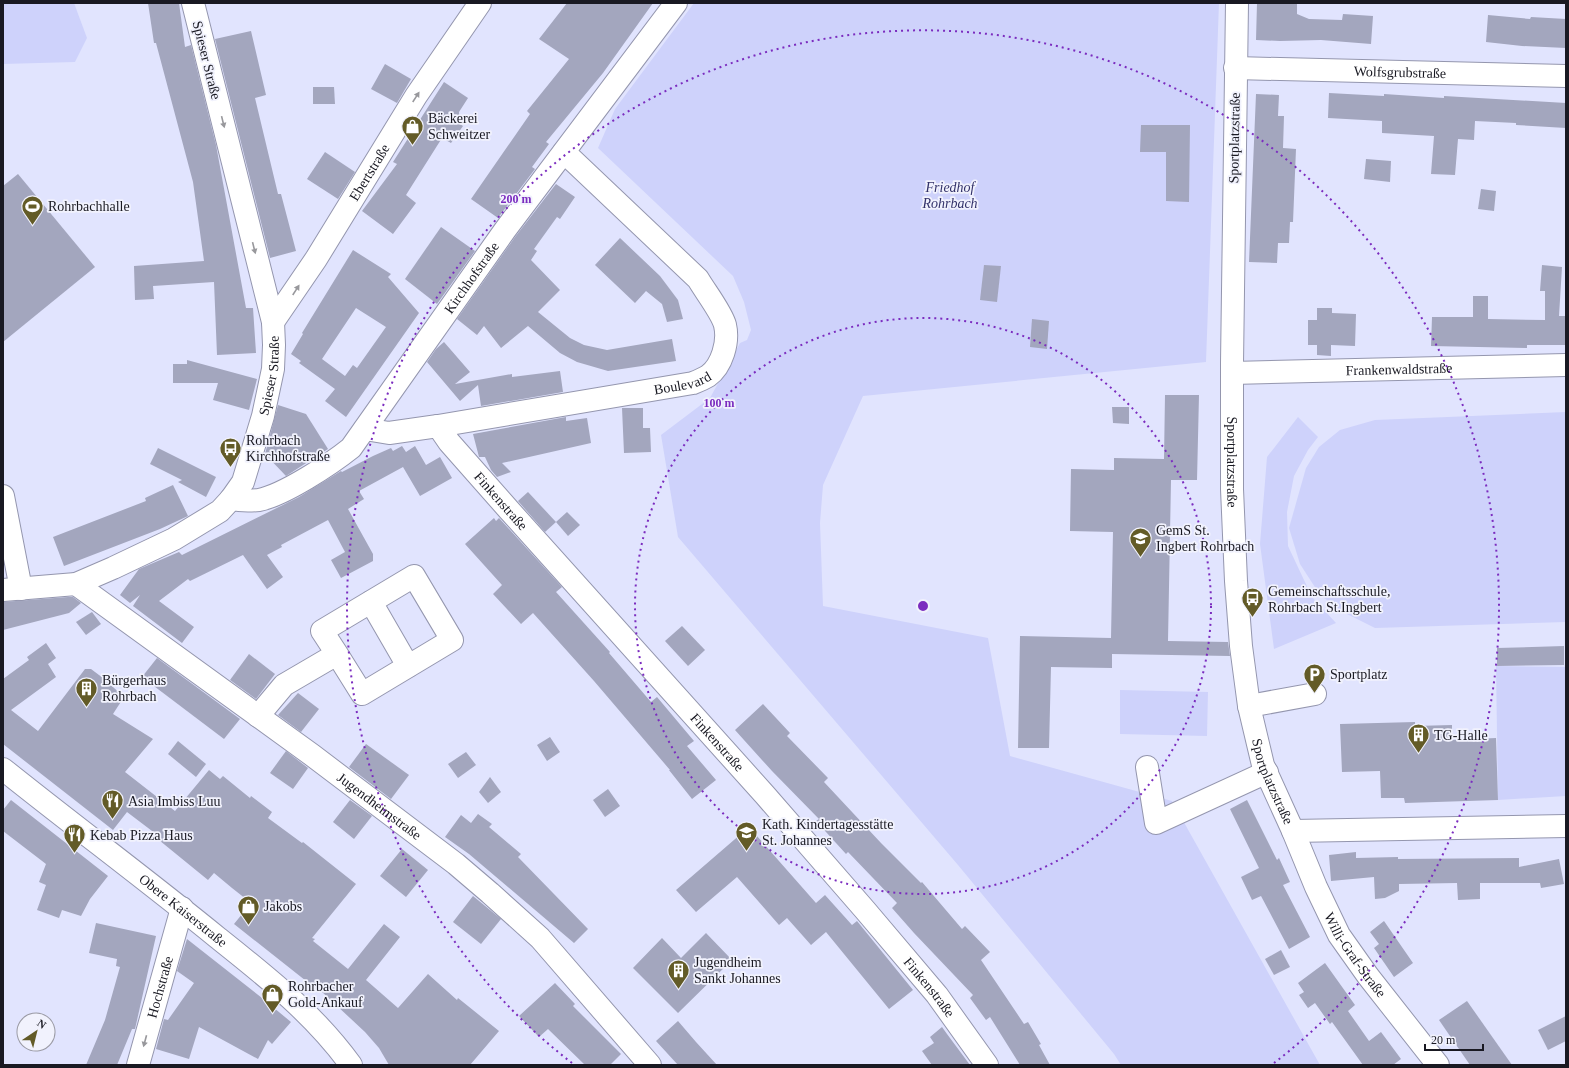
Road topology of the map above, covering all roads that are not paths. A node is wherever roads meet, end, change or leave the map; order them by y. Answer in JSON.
{"nodes":[{"id":1,"x":193,"y":3,"type":"edge"},
{"id":2,"x":480,"y":3,"type":"edge"},
{"id":3,"x":676,"y":3,"type":"edge"},
{"id":4,"x":1237,"y":3,"type":"edge"},
{"id":5,"x":1235,"y":68,"type":"junction"},
{"id":6,"x":1566,"y":76,"type":"edge"},
{"id":7,"x":564,"y":152,"type":"junction"},
{"id":8,"x":273,"y":322,"type":"junction"},
{"id":9,"x":1566,"y":365,"type":"edge"},
{"id":10,"x":1232,"y":373,"type":"junction"},
{"id":11,"x":438,"y":426,"type":"junction"},
{"id":12,"x":365,"y":429,"type":"junction"},
{"id":13,"x":3,"y":496,"type":"edge"},
{"id":14,"x":231,"y":499,"type":"junction"},
{"id":15,"x":76,"y":584,"type":"junction"},
{"id":16,"x":12,"y":589,"type":"edge"},
{"id":17,"x":371,"y":602,"type":"junction"},
{"id":18,"x":337,"y":654,"type":"junction"},
{"id":19,"x":408,"y":666,"type":"junction"},
{"id":20,"x":1316,"y":694,"type":"dead end"},
{"id":21,"x":1249,"y":706,"type":"junction"},
{"id":22,"x":258,"y":716,"type":"junction"},
{"id":23,"x":1147,"y":767,"type":"dead end"},
{"id":24,"x":1267,"y":772,"type":"junction"},
{"id":25,"x":6,"y":777,"type":"edge"},
{"id":26,"x":1566,"y":826,"type":"edge"},
{"id":27,"x":1293,"y":832,"type":"junction"},
{"id":28,"x":182,"y":908,"type":"junction"},
{"id":29,"x":138,"y":1065,"type":"edge"},
{"id":30,"x":351,"y":1065,"type":"edge"},
{"id":31,"x":650,"y":1065,"type":"edge"},
{"id":32,"x":987,"y":1065,"type":"edge"},
{"id":33,"x":1438,"y":1065,"type":"edge"}],
"edges":[{"from":1,"to":8,"type":"street","name":"Spieser Straße","one_way":true},
{"from":8,"to":2,"type":"street","name":"Ebertstraße","one_way":true},
{"from":3,"to":7,"type":"street","name":"Kirchhofstraße"},
{"from":4,"to":5,"type":"street","name":"Sportplatzstraße"},
{"from":5,"to":6,"type":"street","name":"Wolfsgrubstraße"},
{"from":5,"to":10,"type":"street","name":"Sportplatzstraße"},
{"from":7,"to":11,"type":"street","name":"Boulevard"},
{"from":7,"to":12,"type":"street","name":"Kirchhofstraße"},
{"from":8,"to":14,"type":"street","name":"Spieser Straße"},
{"from":9,"to":10,"type":"street","name":"Frankenwaldstraße"},
{"from":10,"to":21,"type":"street","name":"Sportplatzstraße"},
{"from":11,"to":12,"type":"street","name":"Boulevard"},
{"from":11,"to":32,"type":"street","name":"Finkenstraße"},
{"from":12,"to":14,"type":"street","name":"Kirchhofstraße"},
{"from":13,"to":16,"type":"street"},
{"from":14,"to":15,"type":"street","name":"Spieser Straße"},
{"from":15,"to":16,"type":"street","name":"Spieser Straße"},
{"from":15,"to":22,"type":"street","name":"Jugendheimstraße"},
{"from":17,"to":18,"type":"street"},
{"from":17,"to":19,"type":"street"},
{"from":17,"to":19,"type":"street"},
{"from":18,"to":19,"type":"street"},
{"from":18,"to":22,"type":"street"},
{"from":20,"to":21,"type":"street"},
{"from":21,"to":24,"type":"street","name":"Sportplatzstraße"},
{"from":22,"to":31,"type":"street","name":"Jugendheimstraße"},
{"from":23,"to":24,"type":"street"},
{"from":24,"to":27,"type":"street","name":"Sportplatzstraße"},
{"from":25,"to":28,"type":"street","name":"Obere Kaiserstraße"},
{"from":26,"to":27,"type":"street","name":"Sportplatzstraße"},
{"from":27,"to":33,"type":"street","name":"Willi-Graf-Straße"},
{"from":28,"to":29,"type":"street","name":"Hochstraße","one_way":true},
{"from":28,"to":30,"type":"street","name":"Obere Kaiserstraße"}]}
